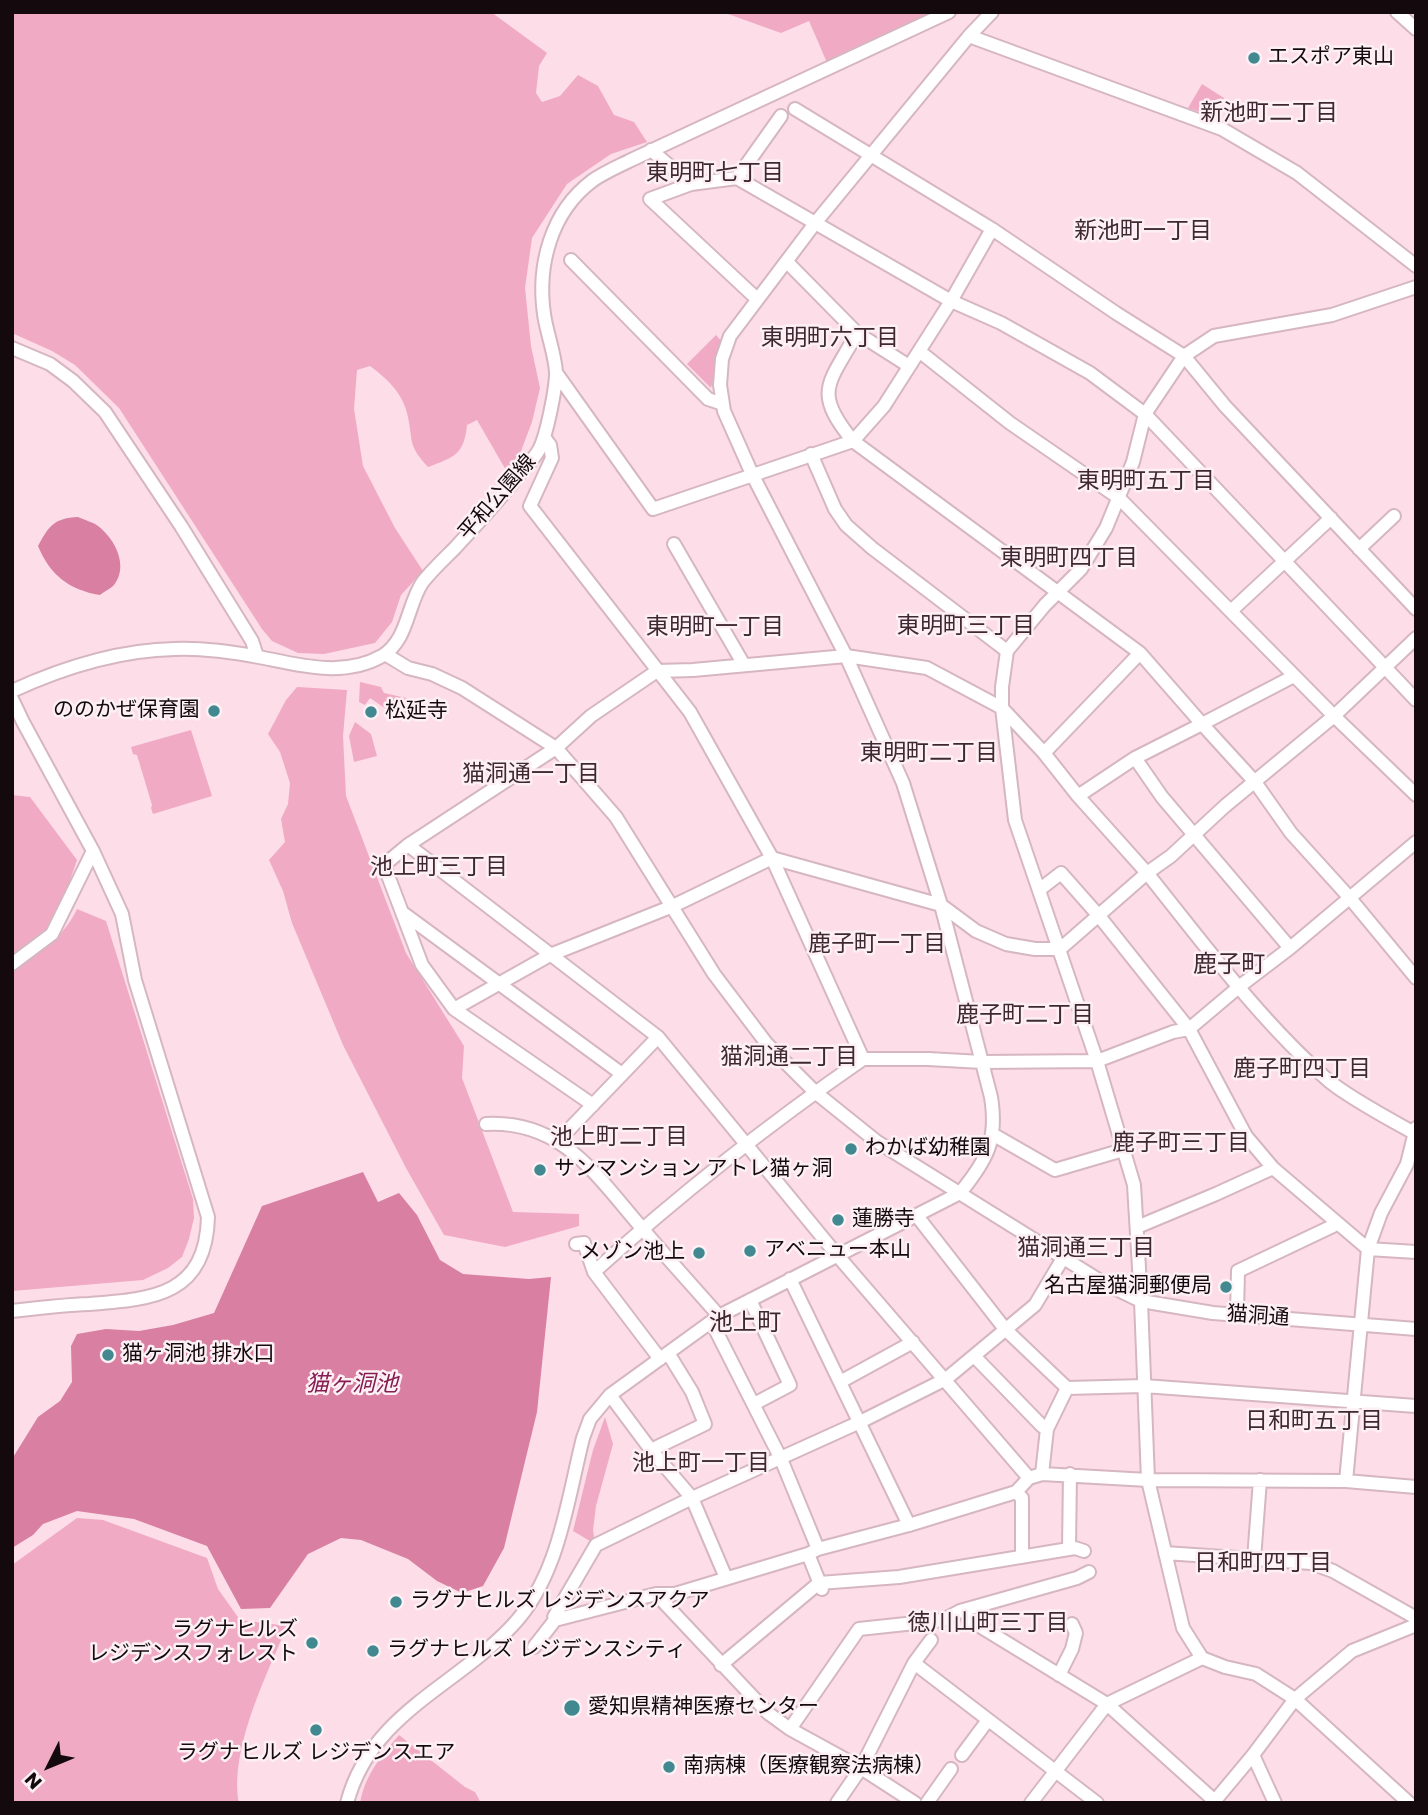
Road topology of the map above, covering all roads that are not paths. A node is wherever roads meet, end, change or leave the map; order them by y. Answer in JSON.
{"nodes":[{"id":1,"x":949,"y":12,"type":"edge"},
{"id":2,"x":992,"y":12,"type":"edge"},
{"id":3,"x":1397,"y":12,"type":"edge"},
{"id":4,"x":1416,"y":30,"type":"edge"},
{"id":5,"x":969,"y":36,"type":"junction"},
{"id":6,"x":795,"y":109,"type":"dead end"},
{"id":7,"x":781,"y":116,"type":"dead end"},
{"id":8,"x":651,"y":150,"type":"junction"},
{"id":9,"x":872,"y":155,"type":"junction"},
{"id":10,"x":737,"y":178,"type":"junction"},
{"id":11,"x":691,"y":184,"type":"junction"},
{"id":12,"x":816,"y":222,"type":"junction"},
{"id":13,"x":992,"y":229,"type":"junction"},
{"id":14,"x":571,"y":260,"type":"dead end"},
{"id":15,"x":787,"y":262,"type":"junction"},
{"id":16,"x":1416,"y":266,"type":"edge"},
{"id":17,"x":1416,"y":287,"type":"edge"},
{"id":18,"x":757,"y":299,"type":"junction"},
{"id":19,"x":951,"y":301,"type":"junction"},
{"id":20,"x":856,"y":333,"type":"junction"},
{"id":21,"x":12,"y":348,"type":"edge"},
{"id":22,"x":919,"y":351,"type":"junction"},
{"id":23,"x":1184,"y":356,"type":"junction"},
{"id":24,"x":909,"y":366,"type":"junction"},
{"id":25,"x":557,"y":374,"type":"junction"},
{"id":26,"x":723,"y":404,"type":"junction"},
{"id":27,"x":1144,"y":414,"type":"junction"},
{"id":28,"x":544,"y":437,"type":"junction"},
{"id":29,"x":853,"y":441,"type":"junction"},
{"id":30,"x":811,"y":454,"type":"junction"},
{"id":31,"x":752,"y":474,"type":"junction"},
{"id":32,"x":1119,"y":498,"type":"junction"},
{"id":33,"x":1394,"y":516,"type":"dead end"},
{"id":34,"x":1331,"y":518,"type":"junction"},
{"id":35,"x":674,"y":544,"type":"dead end"},
{"id":36,"x":1359,"y":549,"type":"junction"},
{"id":37,"x":1284,"y":561,"type":"junction"},
{"id":38,"x":1058,"y":592,"type":"junction"},
{"id":39,"x":1416,"y":609,"type":"edge"},
{"id":40,"x":1231,"y":611,"type":"junction"},
{"id":41,"x":1416,"y":638,"type":"edge"},
{"id":42,"x":1007,"y":651,"type":"junction"},
{"id":43,"x":1140,"y":653,"type":"junction"},
{"id":44,"x":385,"y":654,"type":"junction"},
{"id":45,"x":257,"y":656,"type":"junction"},
{"id":46,"x":846,"y":656,"type":"junction"},
{"id":47,"x":744,"y":665,"type":"junction"},
{"id":48,"x":1384,"y":666,"type":"junction"},
{"id":49,"x":657,"y":671,"type":"junction"},
{"id":50,"x":1294,"y":676,"type":"junction"},
{"id":51,"x":12,"y":691,"type":"edge"},
{"id":52,"x":12,"y":699,"type":"edge"},
{"id":53,"x":1416,"y":700,"type":"edge"},
{"id":54,"x":1002,"y":709,"type":"junction"},
{"id":55,"x":1334,"y":716,"type":"junction"},
{"id":56,"x":1202,"y":724,"type":"junction"},
{"id":57,"x":556,"y":748,"type":"junction"},
{"id":58,"x":1044,"y":753,"type":"junction"},
{"id":59,"x":1135,"y":758,"type":"junction"},
{"id":60,"x":1255,"y":782,"type":"junction"},
{"id":61,"x":1078,"y":796,"type":"junction"},
{"id":62,"x":1416,"y":796,"type":"edge"},
{"id":63,"x":1194,"y":835,"type":"junction"},
{"id":64,"x":1416,"y":842,"type":"edge"},
{"id":65,"x":408,"y":845,"type":"junction"},
{"id":66,"x":93,"y":851,"type":"junction"},
{"id":67,"x":772,"y":858,"type":"junction"},
{"id":68,"x":1147,"y":873,"type":"junction"},
{"id":69,"x":1039,"y":890,"type":"junction"},
{"id":70,"x":1349,"y":897,"type":"junction"},
{"id":71,"x":941,"y":905,"type":"junction"},
{"id":72,"x":673,"y":906,"type":"junction"},
{"id":73,"x":403,"y":914,"type":"junction"},
{"id":74,"x":1099,"y":916,"type":"junction"},
{"id":75,"x":1060,"y":948,"type":"junction"},
{"id":76,"x":1290,"y":948,"type":"junction"},
{"id":77,"x":550,"y":955,"type":"junction"},
{"id":78,"x":12,"y":964,"type":"edge"},
{"id":79,"x":1416,"y":978,"type":"edge"},
{"id":80,"x":501,"y":984,"type":"junction"},
{"id":81,"x":1240,"y":986,"type":"junction"},
{"id":82,"x":454,"y":1009,"type":"junction"},
{"id":83,"x":1189,"y":1029,"type":"junction"},
{"id":84,"x":658,"y":1037,"type":"junction"},
{"id":85,"x":863,"y":1059,"type":"junction"},
{"id":86,"x":982,"y":1062,"type":"junction"},
{"id":87,"x":1097,"y":1062,"type":"junction"},
{"id":88,"x":622,"y":1074,"type":"junction"},
{"id":89,"x":815,"y":1092,"type":"junction"},
{"id":90,"x":593,"y":1105,"type":"junction"},
{"id":91,"x":486,"y":1124,"type":"dead end"},
{"id":92,"x":1416,"y":1128,"type":"edge"},
{"id":93,"x":1415,"y":1134,"type":"edge"},
{"id":94,"x":994,"y":1135,"type":"junction"},
{"id":95,"x":557,"y":1142,"type":"junction"},
{"id":96,"x":747,"y":1144,"type":"junction"},
{"id":97,"x":1123,"y":1150,"type":"junction"},
{"id":98,"x":1273,"y":1168,"type":"junction"},
{"id":99,"x":960,"y":1193,"type":"junction"},
{"id":100,"x":917,"y":1216,"type":"junction"},
{"id":101,"x":1337,"y":1224,"type":"junction"},
{"id":102,"x":1137,"y":1227,"type":"junction"},
{"id":103,"x":642,"y":1228,"type":"junction"},
{"id":104,"x":576,"y":1244,"type":"dead end"},
{"id":105,"x":1368,"y":1250,"type":"junction"},
{"id":106,"x":1416,"y":1252,"type":"edge"},
{"id":107,"x":837,"y":1255,"type":"junction"},
{"id":108,"x":1063,"y":1258,"type":"junction"},
{"id":109,"x":594,"y":1272,"type":"junction"},
{"id":110,"x":790,"y":1279,"type":"junction"},
{"id":111,"x":750,"y":1300,"type":"junction"},
{"id":112,"x":1141,"y":1301,"type":"junction"},
{"id":113,"x":12,"y":1311,"type":"edge"},
{"id":114,"x":1237,"y":1314,"type":"junction"},
{"id":115,"x":716,"y":1320,"type":"junction"},
{"id":116,"x":1360,"y":1324,"type":"junction"},
{"id":117,"x":1005,"y":1329,"type":"junction"},
{"id":118,"x":1416,"y":1329,"type":"edge"},
{"id":119,"x":913,"y":1342,"type":"junction"},
{"id":120,"x":664,"y":1356,"type":"junction"},
{"id":121,"x":974,"y":1356,"type":"junction"},
{"id":122,"x":946,"y":1379,"type":"junction"},
{"id":123,"x":840,"y":1382,"type":"junction"},
{"id":124,"x":1144,"y":1386,"type":"junction"},
{"id":125,"x":1067,"y":1388,"type":"junction"},
{"id":126,"x":610,"y":1395,"type":"junction"},
{"id":127,"x":1353,"y":1402,"type":"junction"},
{"id":128,"x":754,"y":1404,"type":"junction"},
{"id":129,"x":1416,"y":1406,"type":"edge"},
{"id":130,"x":859,"y":1422,"type":"junction"},
{"id":131,"x":1047,"y":1429,"type":"junction"},
{"id":132,"x":651,"y":1450,"type":"junction"},
{"id":133,"x":780,"y":1459,"type":"junction"},
{"id":134,"x":1070,"y":1474,"type":"junction"},
{"id":135,"x":1036,"y":1476,"type":"junction"},
{"id":136,"x":1147,"y":1480,"type":"junction"},
{"id":137,"x":1260,"y":1480,"type":"junction"},
{"id":138,"x":1346,"y":1482,"type":"junction"},
{"id":139,"x":1416,"y":1487,"type":"edge"},
{"id":140,"x":1016,"y":1492,"type":"junction"},
{"id":141,"x":692,"y":1498,"type":"junction"},
{"id":142,"x":909,"y":1525,"type":"junction"},
{"id":143,"x":1069,"y":1549,"type":"junction"},
{"id":144,"x":1084,"y":1551,"type":"dead end"},
{"id":145,"x":813,"y":1552,"type":"junction"},
{"id":146,"x":1165,"y":1553,"type":"junction"},
{"id":147,"x":1021,"y":1557,"type":"junction"},
{"id":148,"x":1254,"y":1559,"type":"junction"},
{"id":149,"x":1089,"y":1572,"type":"dead end"},
{"id":150,"x":726,"y":1578,"type":"junction"},
{"id":151,"x":821,"y":1586,"type":"junction"},
{"id":152,"x":656,"y":1594,"type":"junction"},
{"id":153,"x":1416,"y":1618,"type":"edge"},
{"id":154,"x":968,"y":1619,"type":"dead end"},
{"id":155,"x":555,"y":1620,"type":"junction"},
{"id":156,"x":1072,"y":1624,"type":"dead end"},
{"id":157,"x":1416,"y":1625,"type":"edge"},
{"id":158,"x":930,"y":1640,"type":"dead end"},
{"id":159,"x":534,"y":1647,"type":"dead end"},
{"id":160,"x":1202,"y":1658,"type":"junction"},
{"id":161,"x":914,"y":1663,"type":"junction"},
{"id":162,"x":721,"y":1665,"type":"junction"},
{"id":163,"x":1059,"y":1675,"type":"junction"},
{"id":164,"x":1295,"y":1699,"type":"junction"},
{"id":165,"x":1107,"y":1703,"type":"junction"},
{"id":166,"x":988,"y":1720,"type":"junction"},
{"id":167,"x":790,"y":1729,"type":"junction"},
{"id":168,"x":962,"y":1755,"type":"dead end"},
{"id":169,"x":1253,"y":1755,"type":"junction"},
{"id":170,"x":861,"y":1768,"type":"junction"},
{"id":171,"x":951,"y":1769,"type":"dead end"},
{"id":172,"x":1057,"y":1771,"type":"junction"},
{"id":173,"x":1416,"y":1798,"type":"edge"},
{"id":174,"x":1215,"y":1802,"type":"edge"},
{"id":175,"x":347,"y":1803,"type":"edge"},
{"id":176,"x":837,"y":1803,"type":"edge"},
{"id":177,"x":915,"y":1803,"type":"edge"},
{"id":178,"x":927,"y":1803,"type":"edge"},
{"id":179,"x":1031,"y":1803,"type":"edge"},
{"id":180,"x":1097,"y":1803,"type":"edge"},
{"id":181,"x":1275,"y":1803,"type":"edge"},
{"id":182,"x":1409,"y":1803,"type":"edge"}],
"edges":[{"from":1,"to":8,"type":"street","name":"平和公園線"},
{"from":2,"to":5,"type":"street"},
{"from":3,"to":4,"type":"street"},
{"from":5,"to":9,"type":"street"},
{"from":5,"to":16,"type":"street"},
{"from":6,"to":9,"type":"street"},
{"from":7,"to":10,"type":"street"},
{"from":8,"to":11,"type":"street"},
{"from":8,"to":25,"type":"street","name":"平和公園線"},
{"from":9,"to":12,"type":"street"},
{"from":9,"to":13,"type":"street"},
{"from":10,"to":11,"type":"street"},
{"from":10,"to":12,"type":"street"},
{"from":11,"to":18,"type":"street"},
{"from":12,"to":15,"type":"street"},
{"from":12,"to":19,"type":"street"},
{"from":13,"to":19,"type":"street"},
{"from":13,"to":23,"type":"street"},
{"from":14,"to":26,"type":"street"},
{"from":15,"to":18,"type":"street"},
{"from":15,"to":20,"type":"street"},
{"from":17,"to":23,"type":"street"},
{"from":18,"to":26,"type":"street"},
{"from":19,"to":22,"type":"street"},
{"from":19,"to":27,"type":"street"},
{"from":20,"to":24,"type":"street"},
{"from":20,"to":29,"type":"street"},
{"from":21,"to":45,"type":"street"},
{"from":22,"to":24,"type":"street"},
{"from":22,"to":32,"type":"street"},
{"from":23,"to":27,"type":"street"},
{"from":23,"to":34,"type":"street"},
{"from":24,"to":29,"type":"street"},
{"from":25,"to":28,"type":"street","name":"平和公園線"},
{"from":25,"to":31,"type":"street"},
{"from":26,"to":31,"type":"street"},
{"from":27,"to":32,"type":"street"},
{"from":27,"to":37,"type":"street"},
{"from":28,"to":44,"type":"street","name":"平和公園線"},
{"from":28,"to":49,"type":"street"},
{"from":29,"to":30,"type":"street"},
{"from":29,"to":38,"type":"street"},
{"from":30,"to":31,"type":"street"},
{"from":30,"to":42,"type":"street"},
{"from":31,"to":46,"type":"street"},
{"from":32,"to":38,"type":"street"},
{"from":32,"to":40,"type":"street"},
{"from":33,"to":36,"type":"street"},
{"from":34,"to":36,"type":"street"},
{"from":34,"to":37,"type":"street"},
{"from":35,"to":47,"type":"street"},
{"from":36,"to":39,"type":"street"},
{"from":37,"to":40,"type":"street"},
{"from":37,"to":48,"type":"street"},
{"from":38,"to":42,"type":"street"},
{"from":38,"to":43,"type":"street"},
{"from":40,"to":50,"type":"street"},
{"from":41,"to":48,"type":"street"},
{"from":42,"to":54,"type":"street"},
{"from":43,"to":56,"type":"street"},
{"from":43,"to":58,"type":"street"},
{"from":44,"to":45,"type":"street"},
{"from":44,"to":57,"type":"street","name":"猫洞通"},
{"from":45,"to":51,"type":"street"},
{"from":46,"to":47,"type":"street"},
{"from":46,"to":54,"type":"street"},
{"from":46,"to":71,"type":"street"},
{"from":47,"to":49,"type":"street"},
{"from":48,"to":53,"type":"street"},
{"from":48,"to":55,"type":"street"},
{"from":49,"to":57,"type":"street"},
{"from":49,"to":67,"type":"street"},
{"from":50,"to":55,"type":"street"},
{"from":50,"to":56,"type":"street"},
{"from":52,"to":66,"type":"street"},
{"from":54,"to":58,"type":"street"},
{"from":54,"to":69,"type":"street"},
{"from":55,"to":60,"type":"street"},
{"from":55,"to":62,"type":"street"},
{"from":56,"to":59,"type":"street"},
{"from":56,"to":60,"type":"street"},
{"from":57,"to":65,"type":"street"},
{"from":57,"to":72,"type":"street","name":"猫洞通"},
{"from":58,"to":61,"type":"street"},
{"from":59,"to":61,"type":"street"},
{"from":59,"to":63,"type":"street"},
{"from":60,"to":63,"type":"street"},
{"from":60,"to":70,"type":"street"},
{"from":61,"to":68,"type":"street"},
{"from":63,"to":68,"type":"street"},
{"from":63,"to":76,"type":"street"},
{"from":64,"to":70,"type":"street"},
{"from":65,"to":73,"type":"street"},
{"from":65,"to":77,"type":"street"},
{"from":66,"to":78,"type":"street"},
{"from":66,"to":113,"type":"street"},
{"from":67,"to":71,"type":"street"},
{"from":67,"to":72,"type":"street"},
{"from":67,"to":85,"type":"street"},
{"from":68,"to":74,"type":"street"},
{"from":68,"to":81,"type":"street"},
{"from":69,"to":74,"type":"street"},
{"from":69,"to":75,"type":"street"},
{"from":70,"to":76,"type":"street"},
{"from":70,"to":79,"type":"street"},
{"from":71,"to":75,"type":"street"},
{"from":71,"to":86,"type":"street"},
{"from":72,"to":77,"type":"street"},
{"from":72,"to":89,"type":"street","name":"猫洞通"},
{"from":73,"to":80,"type":"street"},
{"from":73,"to":82,"type":"street"},
{"from":74,"to":75,"type":"street"},
{"from":74,"to":83,"type":"street"},
{"from":75,"to":87,"type":"street"},
{"from":76,"to":81,"type":"street"},
{"from":77,"to":80,"type":"street"},
{"from":77,"to":84,"type":"street"},
{"from":80,"to":82,"type":"street"},
{"from":80,"to":88,"type":"street"},
{"from":81,"to":83,"type":"street"},
{"from":81,"to":93,"type":"street"},
{"from":82,"to":90,"type":"street"},
{"from":83,"to":87,"type":"street"},
{"from":83,"to":98,"type":"street"},
{"from":84,"to":88,"type":"street"},
{"from":84,"to":96,"type":"street"},
{"from":85,"to":86,"type":"street"},
{"from":85,"to":89,"type":"street"},
{"from":86,"to":87,"type":"street"},
{"from":86,"to":94,"type":"street"},
{"from":87,"to":97,"type":"street"},
{"from":88,"to":90,"type":"street"},
{"from":89,"to":96,"type":"street"},
{"from":89,"to":99,"type":"street","name":"猫洞通"},
{"from":90,"to":95,"type":"street"},
{"from":91,"to":95,"type":"street"},
{"from":92,"to":93,"type":"street"},
{"from":93,"to":105,"type":"street"},
{"from":94,"to":97,"type":"street"},
{"from":94,"to":99,"type":"street"},
{"from":95,"to":103,"type":"street"},
{"from":96,"to":103,"type":"street"},
{"from":96,"to":107,"type":"street"},
{"from":97,"to":102,"type":"street"},
{"from":98,"to":101,"type":"street"},
{"from":98,"to":102,"type":"street"},
{"from":99,"to":100,"type":"street"},
{"from":99,"to":108,"type":"street","name":"猫洞通"},
{"from":100,"to":107,"type":"street"},
{"from":100,"to":117,"type":"street"},
{"from":101,"to":105,"type":"street"},
{"from":101,"to":114,"type":"street"},
{"from":102,"to":112,"type":"street"},
{"from":103,"to":109,"type":"street"},
{"from":103,"to":115,"type":"street"},
{"from":104,"to":109,"type":"street"},
{"from":105,"to":106,"type":"street"},
{"from":105,"to":116,"type":"street"},
{"from":107,"to":110,"type":"street"},
{"from":107,"to":119,"type":"street"},
{"from":108,"to":112,"type":"street","name":"猫洞通"},
{"from":108,"to":117,"type":"street"},
{"from":109,"to":120,"type":"street"},
{"from":110,"to":111,"type":"street"},
{"from":110,"to":123,"type":"street"},
{"from":111,"to":115,"type":"street"},
{"from":111,"to":128,"type":"street"},
{"from":112,"to":114,"type":"street","name":"猫洞通"},
{"from":112,"to":124,"type":"street"},
{"from":114,"to":116,"type":"street","name":"猫洞通"},
{"from":115,"to":120,"type":"street"},
{"from":115,"to":128,"type":"street"},
{"from":116,"to":118,"type":"street","name":"猫洞通"},
{"from":116,"to":127,"type":"street"},
{"from":117,"to":121,"type":"street"},
{"from":117,"to":125,"type":"street"},
{"from":119,"to":122,"type":"street"},
{"from":119,"to":123,"type":"street"},
{"from":120,"to":126,"type":"street"},
{"from":120,"to":132,"type":"street"},
{"from":121,"to":122,"type":"street"},
{"from":121,"to":131,"type":"street"},
{"from":122,"to":130,"type":"street"},
{"from":122,"to":135,"type":"street"},
{"from":123,"to":130,"type":"street"},
{"from":124,"to":125,"type":"street"},
{"from":124,"to":127,"type":"street"},
{"from":124,"to":136,"type":"street"},
{"from":125,"to":131,"type":"street"},
{"from":126,"to":132,"type":"street"},
{"from":126,"to":175,"type":"street"},
{"from":127,"to":129,"type":"street"},
{"from":127,"to":138,"type":"street"},
{"from":128,"to":133,"type":"street"},
{"from":130,"to":133,"type":"street"},
{"from":130,"to":142,"type":"street"},
{"from":131,"to":135,"type":"street"},
{"from":132,"to":141,"type":"street"},
{"from":133,"to":141,"type":"street"},
{"from":133,"to":145,"type":"street"},
{"from":134,"to":135,"type":"street"},
{"from":134,"to":136,"type":"street"},
{"from":134,"to":143,"type":"street"},
{"from":135,"to":140,"type":"street"},
{"from":136,"to":137,"type":"street"},
{"from":136,"to":146,"type":"street"},
{"from":137,"to":138,"type":"street"},
{"from":137,"to":148,"type":"street"},
{"from":138,"to":139,"type":"street"},
{"from":140,"to":142,"type":"street"},
{"from":140,"to":147,"type":"street"},
{"from":141,"to":150,"type":"street"},
{"from":141,"to":155,"type":"street"},
{"from":142,"to":145,"type":"street"},
{"from":143,"to":144,"type":"street"},
{"from":143,"to":147,"type":"street"},
{"from":145,"to":150,"type":"street"},
{"from":145,"to":151,"type":"street"},
{"from":146,"to":148,"type":"street"},
{"from":146,"to":160,"type":"street"},
{"from":147,"to":151,"type":"street"},
{"from":148,"to":153,"type":"street"},
{"from":149,"to":167,"type":"street"},
{"from":150,"to":152,"type":"street"},
{"from":151,"to":162,"type":"street"},
{"from":152,"to":155,"type":"street"},
{"from":152,"to":162,"type":"street"},
{"from":154,"to":163,"type":"street"},
{"from":155,"to":159,"type":"street"},
{"from":156,"to":163,"type":"street"},
{"from":157,"to":164,"type":"street"},
{"from":158,"to":161,"type":"street"},
{"from":160,"to":164,"type":"street"},
{"from":160,"to":165,"type":"street"},
{"from":161,"to":166,"type":"street"},
{"from":161,"to":170,"type":"street"},
{"from":162,"to":167,"type":"street"},
{"from":163,"to":165,"type":"street"},
{"from":164,"to":169,"type":"street"},
{"from":164,"to":182,"type":"street"},
{"from":165,"to":172,"type":"street"},
{"from":165,"to":174,"type":"street"},
{"from":166,"to":168,"type":"street"},
{"from":166,"to":172,"type":"street"},
{"from":167,"to":170,"type":"street"},
{"from":169,"to":174,"type":"street"},
{"from":169,"to":181,"type":"street"},
{"from":170,"to":176,"type":"street"},
{"from":170,"to":177,"type":"street"},
{"from":171,"to":178,"type":"street"},
{"from":172,"to":179,"type":"street"},
{"from":172,"to":180,"type":"street"},
{"from":173,"to":182,"type":"street"}]}
